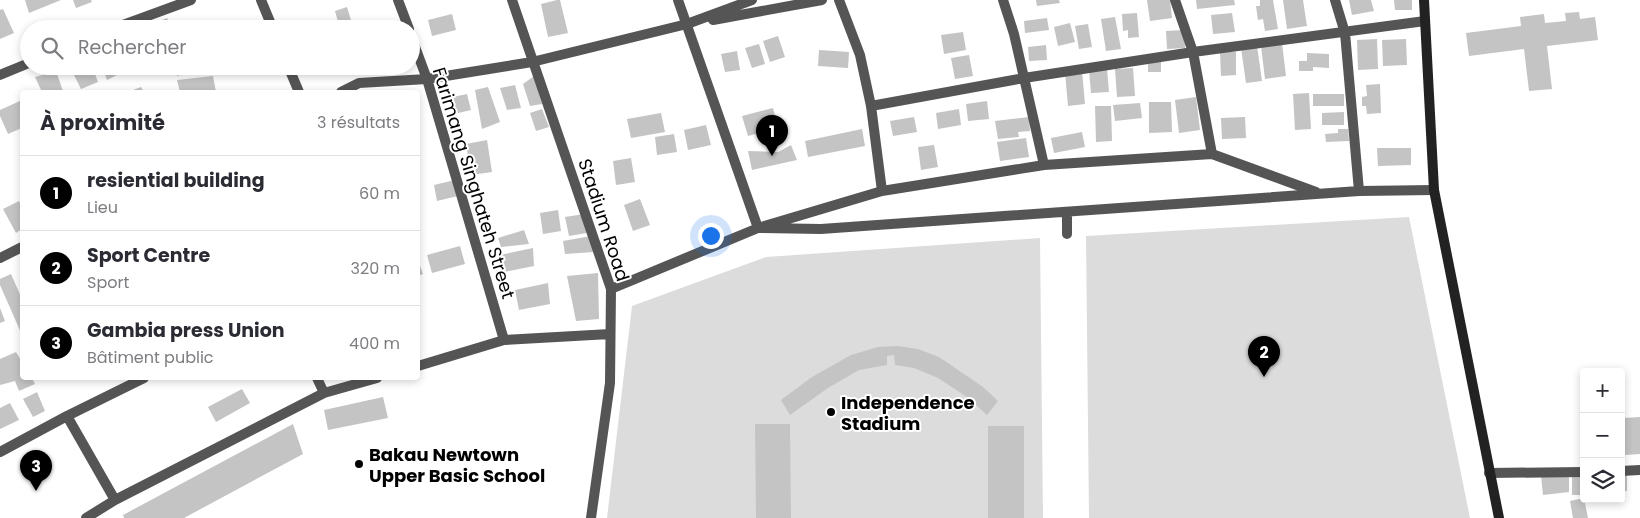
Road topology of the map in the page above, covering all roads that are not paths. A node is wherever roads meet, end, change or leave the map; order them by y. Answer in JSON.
{"nodes":[{"id":1,"x":191,"y":0,"type":"edge"},
{"id":2,"x":261,"y":0,"type":"edge"},
{"id":3,"x":398,"y":0,"type":"edge"},
{"id":4,"x":512,"y":0,"type":"edge"},
{"id":5,"x":678,"y":0,"type":"edge"},
{"id":6,"x":752,"y":0,"type":"edge"},
{"id":7,"x":822,"y":0,"type":"edge"},
{"id":8,"x":839,"y":0,"type":"edge"},
{"id":9,"x":1003,"y":0,"type":"edge"},
{"id":10,"x":1175,"y":0,"type":"edge"},
{"id":11,"x":1335,"y":0,"type":"edge"},
{"id":12,"x":1424,"y":0,"type":"edge"},
{"id":13,"x":137,"y":20,"type":"edge"},
{"id":14,"x":269,"y":20,"type":"edge"},
{"id":15,"x":406,"y":20,"type":"edge"},
{"id":16,"x":1425,"y":21,"type":"junction"},
{"id":17,"x":687,"y":24,"type":"junction"},
{"id":18,"x":1345,"y":33,"type":"junction"},
{"id":19,"x":1193,"y":52,"type":"junction"},
{"id":20,"x":420,"y":60,"type":"edge"},
{"id":21,"x":532,"y":62,"type":"junction"},
{"id":22,"x":20,"y":67,"type":"edge"},
{"id":23,"x":292,"y":75,"type":"edge"},
{"id":24,"x":0,"y":76,"type":"edge"},
{"id":25,"x":1024,"y":78,"type":"junction"},
{"id":26,"x":427,"y":79,"type":"junction"},
{"id":27,"x":298,"y":90,"type":"edge"},
{"id":28,"x":346,"y":90,"type":"edge"},
{"id":29,"x":871,"y":106,"type":"junction"},
{"id":30,"x":1212,"y":154,"type":"junction"},
{"id":31,"x":1044,"y":165,"type":"junction"},
{"id":32,"x":1358,"y":190,"type":"junction"},
{"id":33,"x":1434,"y":190,"type":"junction"},
{"id":34,"x":882,"y":191,"type":"junction"},
{"id":35,"x":1319,"y":193,"type":"junction"},
{"id":36,"x":1067,"y":212,"type":"junction"},
{"id":37,"x":758,"y":228,"type":"junction"},
{"id":38,"x":1067,"y":234,"type":"dead end"},
{"id":39,"x":20,"y":248,"type":"edge"},
{"id":40,"x":0,"y":258,"type":"edge"},
{"id":41,"x":611,"y":289,"type":"junction"},
{"id":42,"x":610,"y":334,"type":"junction"},
{"id":43,"x":504,"y":340,"type":"junction"},
{"id":44,"x":420,"y":365,"type":"edge"},
{"id":45,"x":140,"y":380,"type":"edge"},
{"id":46,"x":318,"y":380,"type":"edge"},
{"id":47,"x":370,"y":380,"type":"edge"},
{"id":48,"x":324,"y":393,"type":"junction"},
{"id":49,"x":67,"y":416,"type":"junction"},
{"id":50,"x":0,"y":452,"type":"edge"},
{"id":51,"x":1640,"y":470,"type":"edge"},
{"id":52,"x":1625,"y":471,"type":"edge"},
{"id":53,"x":1580,"y":472,"type":"edge"},
{"id":54,"x":1489,"y":473,"type":"junction"},
{"id":55,"x":116,"y":500,"type":"junction"},
{"id":56,"x":86,"y":518,"type":"edge"},
{"id":57,"x":591,"y":518,"type":"edge"},
{"id":58,"x":1499,"y":518,"type":"edge"}],
"edges":[{"from":1,"to":13,"type":"street"},
{"from":2,"to":14,"type":"street"},
{"from":3,"to":15,"type":"street"},
{"from":4,"to":21,"type":"street","name":"Stadium Road"},
{"from":5,"to":17,"type":"street"},
{"from":6,"to":17,"type":"street"},
{"from":7,"to":17,"type":"street"},
{"from":8,"to":29,"type":"street"},
{"from":9,"to":25,"type":"street"},
{"from":10,"to":19,"type":"street"},
{"from":11,"to":18,"type":"street"},
{"from":12,"to":16,"type":"street"},
{"from":16,"to":18,"type":"street"},
{"from":16,"to":33,"type":"street"},
{"from":17,"to":21,"type":"street"},
{"from":17,"to":37,"type":"street"},
{"from":18,"to":19,"type":"street"},
{"from":18,"to":32,"type":"street"},
{"from":19,"to":25,"type":"street"},
{"from":19,"to":30,"type":"street"},
{"from":20,"to":26,"type":"street","name":"Farimang Singhateh Street"},
{"from":21,"to":26,"type":"street"},
{"from":21,"to":41,"type":"street","name":"Stadium Road"},
{"from":22,"to":24,"type":"street"},
{"from":23,"to":27,"type":"street"},
{"from":25,"to":29,"type":"street"},
{"from":25,"to":31,"type":"street"},
{"from":26,"to":28,"type":"street"},
{"from":26,"to":43,"type":"street","name":"Farimang Singhateh Street"},
{"from":29,"to":34,"type":"street"},
{"from":30,"to":31,"type":"street"},
{"from":30,"to":35,"type":"street"},
{"from":31,"to":34,"type":"street"},
{"from":32,"to":33,"type":"street"},
{"from":32,"to":35,"type":"street"},
{"from":33,"to":54,"type":"street"},
{"from":34,"to":37,"type":"street"},
{"from":35,"to":36,"type":"street"},
{"from":36,"to":37,"type":"street"},
{"from":36,"to":38,"type":"street"},
{"from":37,"to":41,"type":"street"},
{"from":39,"to":40,"type":"street"},
{"from":41,"to":42,"type":"street","name":"Stadium Road"},
{"from":42,"to":43,"type":"street"},
{"from":42,"to":57,"type":"street","name":"Stadium Road"},
{"from":43,"to":44,"type":"street"},
{"from":45,"to":49,"type":"street"},
{"from":46,"to":48,"type":"street"},
{"from":47,"to":48,"type":"street"},
{"from":48,"to":55,"type":"street"},
{"from":49,"to":50,"type":"street"},
{"from":49,"to":55,"type":"street"},
{"from":51,"to":52,"type":"street"},
{"from":53,"to":54,"type":"street"},
{"from":54,"to":58,"type":"street"},
{"from":55,"to":56,"type":"street"}]}
